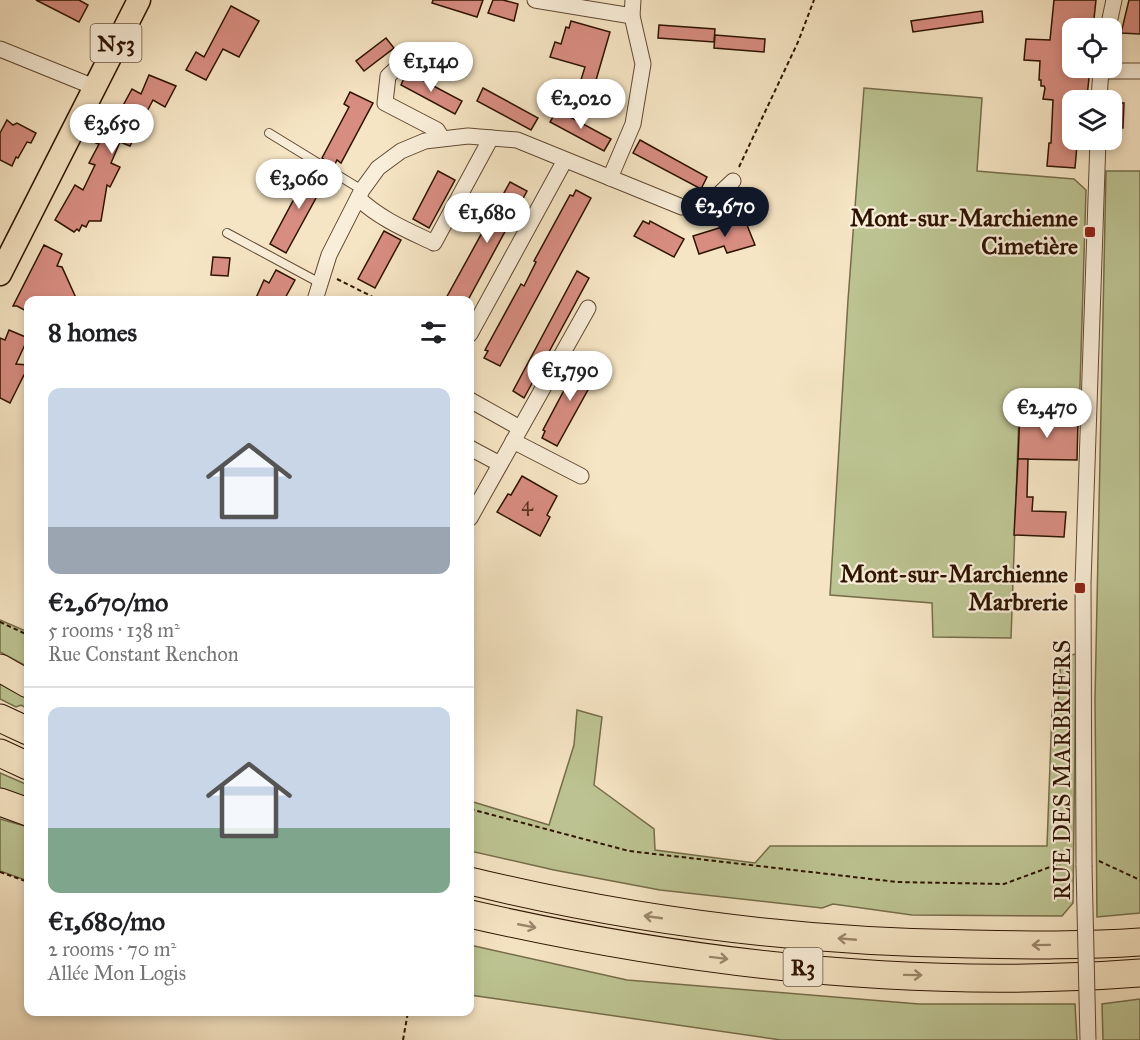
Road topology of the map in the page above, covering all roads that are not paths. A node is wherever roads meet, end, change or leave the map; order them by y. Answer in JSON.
{"nodes":[{"id":1,"x":139,"y":0,"type":"edge"},
{"id":2,"x":535,"y":0,"type":"edge"},
{"id":3,"x":1114,"y":0,"type":"edge"},
{"id":4,"x":632,"y":8,"type":"edge"},
{"id":5,"x":1110,"y":18,"type":"edge"},
{"id":6,"x":0,"y":49,"type":"edge"},
{"id":7,"x":399,"y":66,"type":"dead end"},
{"id":8,"x":1122,"y":70,"type":"edge"},
{"id":9,"x":1140,"y":71,"type":"edge"},
{"id":10,"x":94,"y":87,"type":"junction"},
{"id":11,"x":269,"y":133,"type":"dead end"},
{"id":12,"x":442,"y":138,"type":"junction"},
{"id":13,"x":491,"y":138,"type":"junction"},
{"id":14,"x":1098,"y":150,"type":"edge"},
{"id":15,"x":565,"y":160,"type":"junction"},
{"id":16,"x":610,"y":178,"type":"junction"},
{"id":17,"x":733,"y":181,"type":"road end"},
{"id":18,"x":360,"y":194,"type":"junction"},
{"id":19,"x":227,"y":233,"type":"dead end"},
{"id":20,"x":0,"y":274,"type":"edge"},
{"id":21,"x":322,"y":278,"type":"junction"},
{"id":22,"x":316,"y":296,"type":"edge"},
{"id":23,"x":588,"y":308,"type":"dead end"},
{"id":24,"x":474,"y":327,"type":"edge"},
{"id":25,"x":474,"y":403,"type":"edge"},
{"id":26,"x":516,"y":434,"type":"junction"},
{"id":27,"x":474,"y":450,"type":"edge"},
{"id":28,"x":500,"y":464,"type":"junction"},
{"id":29,"x":581,"y":476,"type":"dead end"},
{"id":30,"x":474,"y":511,"type":"edge"},
{"id":31,"x":0,"y":668,"type":"edge"},
{"id":32,"x":24,"y":682,"type":"edge"},
{"id":33,"x":0,"y":718,"type":"edge"},
{"id":34,"x":24,"y":729,"type":"edge"},
{"id":35,"x":0,"y":753,"type":"edge"},
{"id":36,"x":24,"y":763,"type":"edge"},
{"id":37,"x":0,"y":802,"type":"edge"},
{"id":38,"x":24,"y":811,"type":"edge"},
{"id":39,"x":474,"y":882,"type":"edge"},
{"id":40,"x":474,"y":915,"type":"edge"},
{"id":41,"x":1140,"y":942,"type":"edge"},
{"id":42,"x":1140,"y":973,"type":"edge"},
{"id":43,"x":1088,"y":1040,"type":"edge"}],
"edges":[{"from":1,"to":10,"type":"main road","number":"N53"},
{"from":2,"to":4,"type":"street"},
{"from":3,"to":5,"type":"street"},
{"from":4,"to":16,"type":"street"},
{"from":6,"to":10,"type":"street"},
{"from":7,"to":12,"type":"street"},
{"from":8,"to":9,"type":"street"},
{"from":10,"to":20,"type":"main road","number":"N53"},
{"from":11,"to":18,"type":"lane"},
{"from":12,"to":13,"type":"street"},
{"from":12,"to":18,"type":"street"},
{"from":13,"to":15,"type":"street"},
{"from":13,"to":18,"type":"street"},
{"from":14,"to":43,"type":"street","name":"RUE DES MARBRIERS","bridge":true},
{"from":15,"to":16,"type":"street"},
{"from":15,"to":24,"type":"street"},
{"from":16,"to":17,"type":"street"},
{"from":18,"to":21,"type":"street"},
{"from":19,"to":21,"type":"lane"},
{"from":21,"to":22,"type":"street"},
{"from":23,"to":26,"type":"street"},
{"from":25,"to":26,"type":"street"},
{"from":26,"to":28,"type":"street"},
{"from":26,"to":29,"type":"street"},
{"from":27,"to":28,"type":"street"},
{"from":28,"to":30,"type":"street"},
{"from":31,"to":32,"type":"highway"},
{"from":33,"to":34,"type":"highway"},
{"from":35,"to":36,"type":"highway"},
{"from":37,"to":38,"type":"highway"},
{"from":41,"to":39,"type":"highway","number":"R3","one_way":true},
{"from":40,"to":42,"type":"highway","number":"R3","one_way":true}]}
